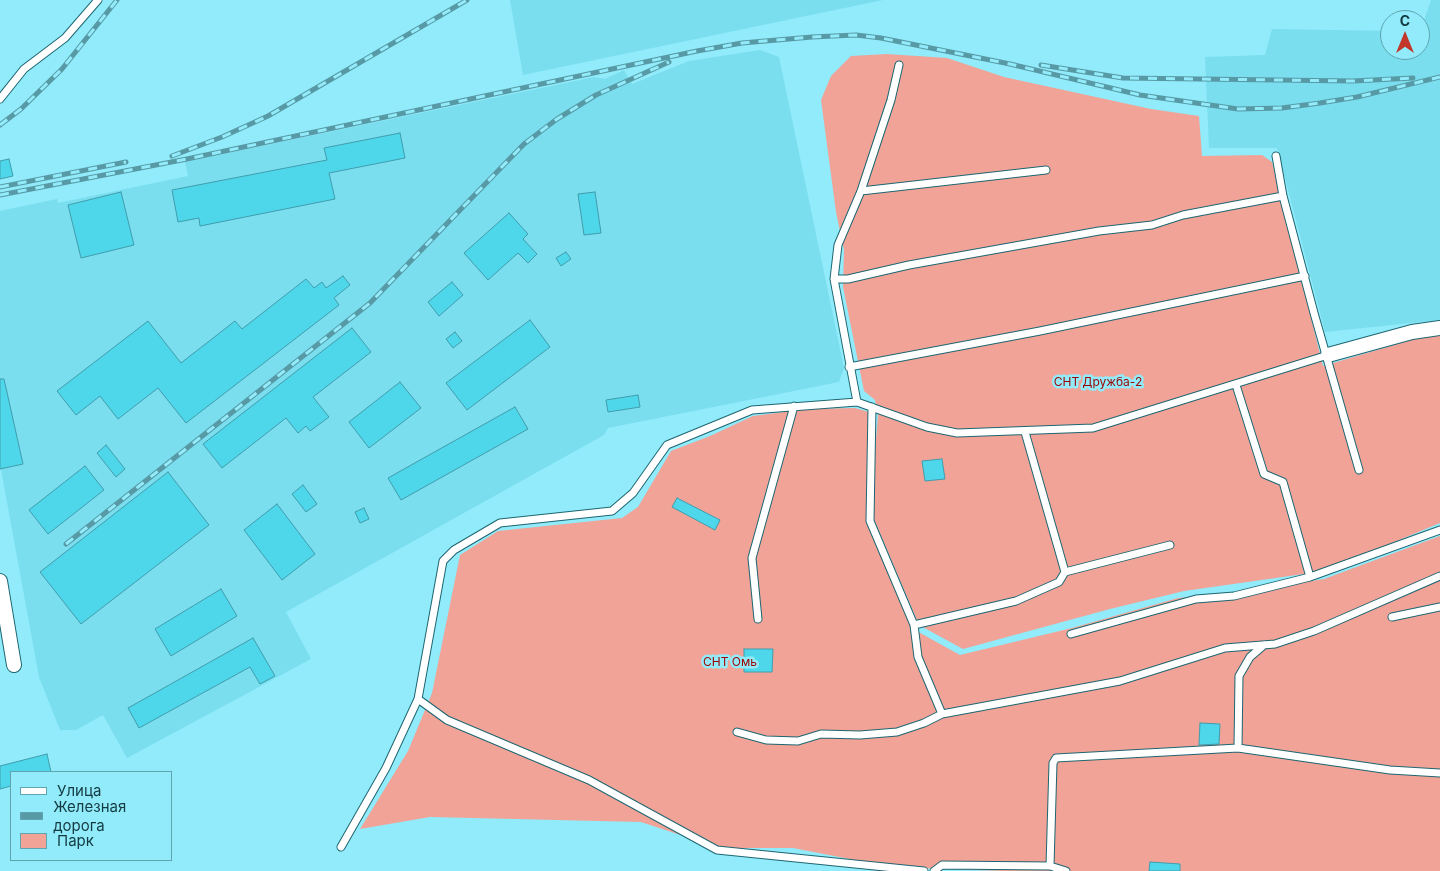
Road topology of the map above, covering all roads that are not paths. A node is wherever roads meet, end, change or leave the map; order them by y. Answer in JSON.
{"nodes":[{"id":1,"x":98,"y":0,"type":"edge"},
{"id":2,"x":899,"y":65,"type":"dead end"},
{"id":3,"x":0,"y":98,"type":"edge"},
{"id":4,"x":1276,"y":156,"type":"dead end"},
{"id":5,"x":1046,"y":170,"type":"dead end"},
{"id":6,"x":861,"y":191,"type":"junction"},
{"id":7,"x":1283,"y":196,"type":"junction"},
{"id":8,"x":1305,"y":276,"type":"junction"},
{"id":9,"x":834,"y":279,"type":"junction"},
{"id":10,"x":1440,"y":328,"type":"edge"},
{"id":11,"x":1328,"y":355,"type":"junction"},
{"id":12,"x":849,"y":367,"type":"junction"},
{"id":13,"x":1236,"y":385,"type":"junction"},
{"id":14,"x":857,"y":402,"type":"junction"},
{"id":15,"x":794,"y":406,"type":"junction"},
{"id":16,"x":872,"y":407,"type":"junction"},
{"id":17,"x":1025,"y":432,"type":"junction"},
{"id":18,"x":1359,"y":470,"type":"dead end"},
{"id":19,"x":1440,"y":530,"type":"edge"},
{"id":20,"x":1170,"y":545,"type":"dead end"},
{"id":21,"x":1065,"y":572,"type":"junction"},
{"id":22,"x":1440,"y":576,"type":"edge"},
{"id":23,"x":1310,"y":577,"type":"junction"},
{"id":24,"x":0,"y":581,"type":"edge"},
{"id":25,"x":1440,"y":607,"type":"edge"},
{"id":26,"x":1392,"y":617,"type":"dead end"},
{"id":27,"x":758,"y":619,"type":"dead end"},
{"id":28,"x":914,"y":625,"type":"junction"},
{"id":29,"x":1071,"y":634,"type":"dead end"},
{"id":30,"x":1264,"y":645,"type":"junction"},
{"id":31,"x":14,"y":665,"type":"dead end"},
{"id":32,"x":418,"y":699,"type":"junction"},
{"id":33,"x":942,"y":714,"type":"junction"},
{"id":34,"x":737,"y":732,"type":"dead end"},
{"id":35,"x":1238,"y":748,"type":"junction"},
{"id":36,"x":1440,"y":773,"type":"edge"},
{"id":37,"x":341,"y":847,"type":"dead end"},
{"id":38,"x":1050,"y":866,"type":"junction"},
{"id":39,"x":924,"y":871,"type":"edge"},
{"id":40,"x":934,"y":871,"type":"edge"},
{"id":41,"x":1066,"y":871,"type":"edge"}],
"edges":[{"from":1,"to":3,"type":"lane"},
{"from":2,"to":6,"type":"lane"},
{"from":4,"to":7,"type":"lane"},
{"from":5,"to":6,"type":"lane"},
{"from":6,"to":9,"type":"lane"},
{"from":7,"to":8,"type":"lane"},
{"from":7,"to":9,"type":"lane"},
{"from":8,"to":11,"type":"lane"},
{"from":8,"to":12,"type":"lane"},
{"from":9,"to":12,"type":"lane"},
{"from":10,"to":11,"type":"street"},
{"from":11,"to":13,"type":"lane"},
{"from":11,"to":18,"type":"lane"},
{"from":12,"to":14,"type":"lane"},
{"from":13,"to":17,"type":"lane"},
{"from":13,"to":23,"type":"lane"},
{"from":14,"to":15,"type":"lane"},
{"from":14,"to":16,"type":"lane"},
{"from":15,"to":27,"type":"lane"},
{"from":15,"to":32,"type":"lane"},
{"from":16,"to":17,"type":"lane"},
{"from":16,"to":28,"type":"lane"},
{"from":17,"to":21,"type":"lane"},
{"from":19,"to":23,"type":"lane"},
{"from":20,"to":21,"type":"lane"},
{"from":21,"to":28,"type":"lane"},
{"from":22,"to":30,"type":"lane"},
{"from":23,"to":29,"type":"lane"},
{"from":24,"to":31,"type":"street"},
{"from":25,"to":26,"type":"lane"},
{"from":28,"to":33,"type":"lane"},
{"from":30,"to":33,"type":"lane"},
{"from":30,"to":35,"type":"lane"},
{"from":32,"to":37,"type":"lane"},
{"from":32,"to":39,"type":"lane"},
{"from":33,"to":34,"type":"lane"},
{"from":35,"to":36,"type":"lane"},
{"from":35,"to":38,"type":"lane"},
{"from":38,"to":40,"type":"lane"},
{"from":38,"to":41,"type":"lane"}]}
